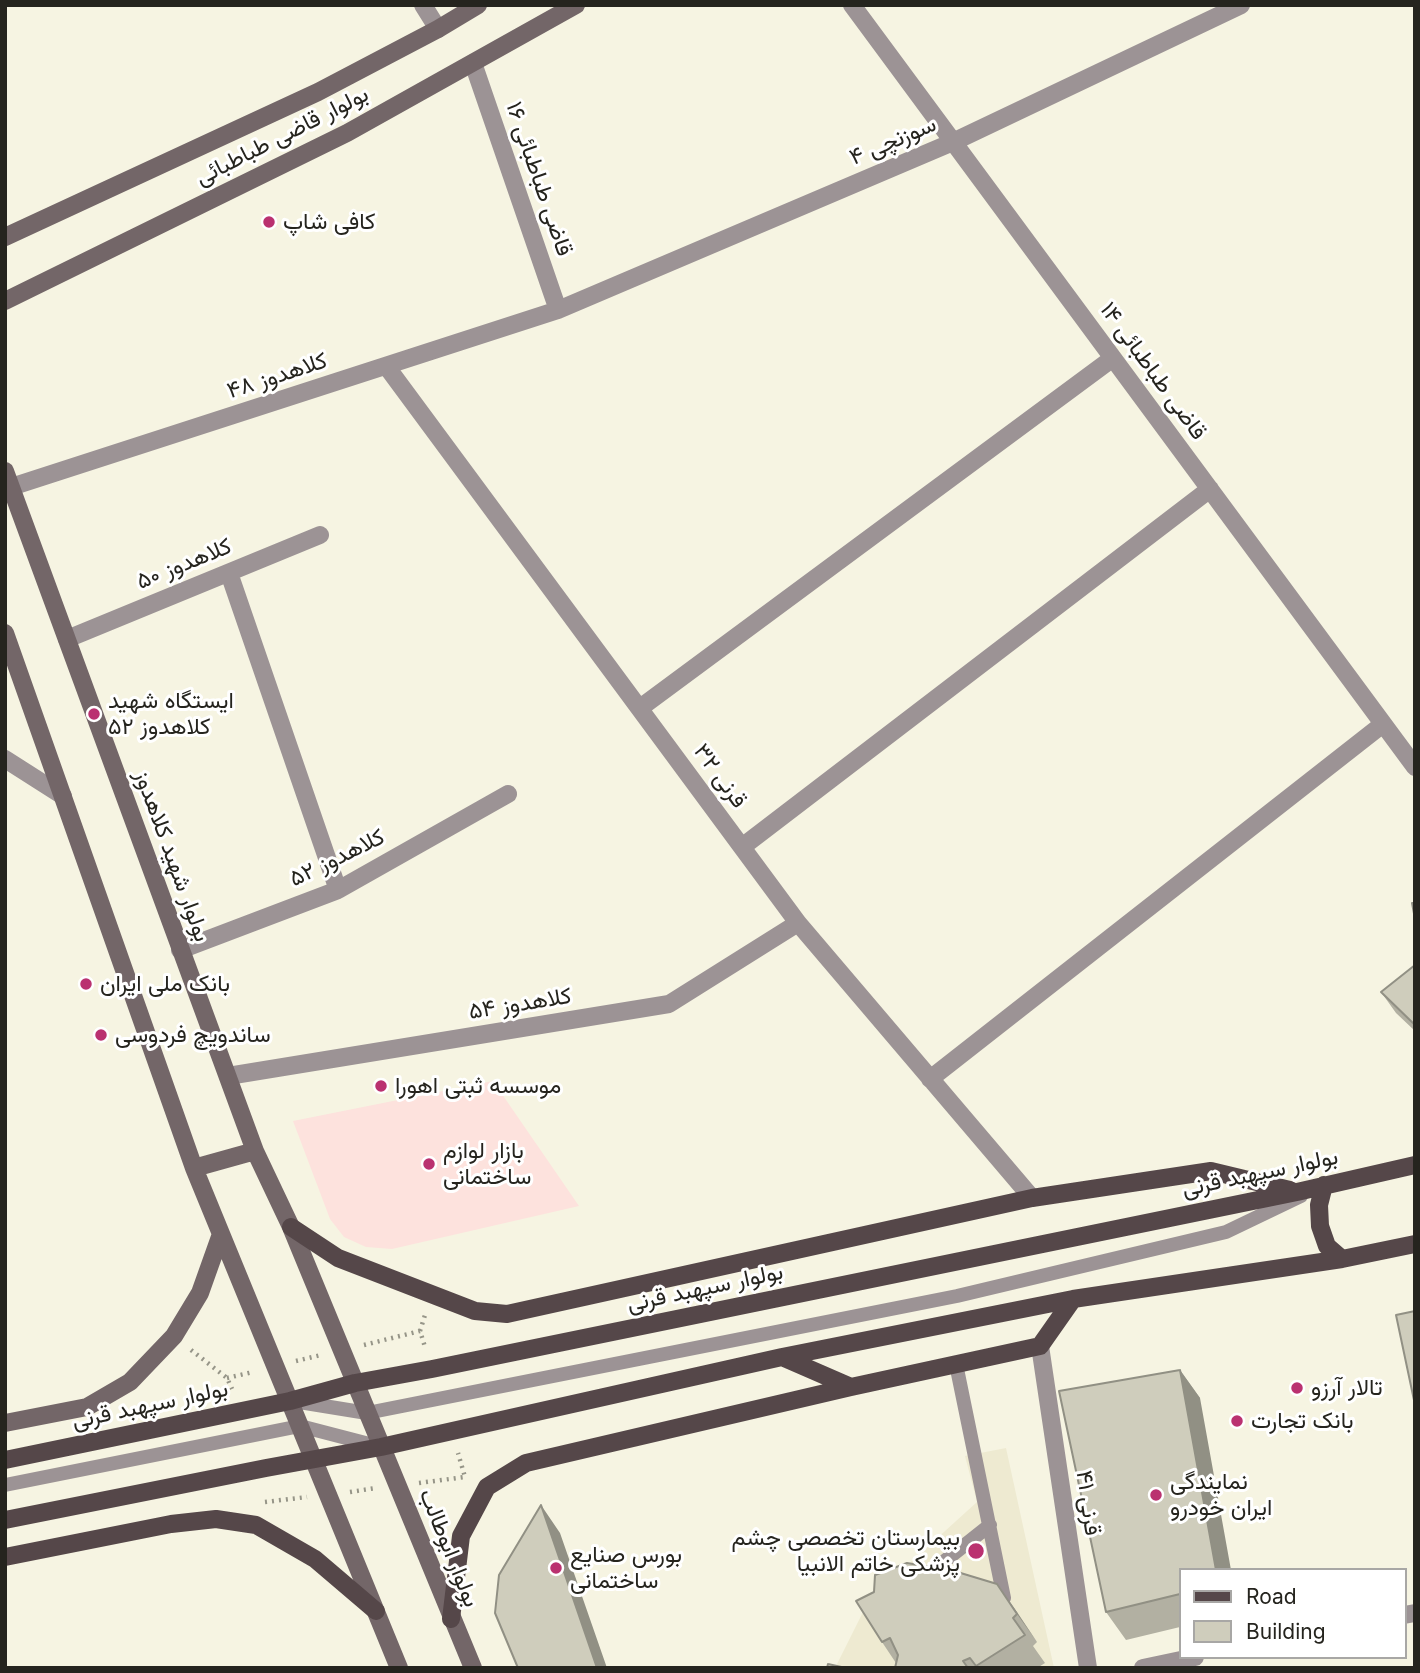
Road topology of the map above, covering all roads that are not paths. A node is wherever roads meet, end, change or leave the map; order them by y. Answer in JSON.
{"nodes":[{"id":1,"x":423,"y":5,"type":"edge"},
{"id":2,"x":478,"y":5,"type":"edge"},
{"id":3,"x":576,"y":5,"type":"edge"},
{"id":4,"x":852,"y":5,"type":"edge"},
{"id":5,"x":1241,"y":5,"type":"edge"},
{"id":6,"x":438,"y":29,"type":"junction"},
{"id":7,"x":473,"y":63,"type":"junction"},
{"id":8,"x":953,"y":142,"type":"junction"},
{"id":9,"x":5,"y":237,"type":"edge"},
{"id":10,"x":5,"y":301,"type":"edge"},
{"id":11,"x":558,"y":310,"type":"junction"},
{"id":12,"x":1113,"y":358,"type":"junction"},
{"id":13,"x":387,"y":367,"type":"junction"},
{"id":14,"x":8,"y":479,"type":"edge"},
{"id":15,"x":1210,"y":489,"type":"junction"},
{"id":16,"x":320,"y":535,"type":"dead end"},
{"id":17,"x":229,"y":573,"type":"junction"},
{"id":18,"x":5,"y":633,"type":"edge"},
{"id":19,"x":67,"y":639,"type":"junction"},
{"id":20,"x":640,"y":708,"type":"junction"},
{"id":21,"x":1383,"y":724,"type":"junction"},
{"id":22,"x":5,"y":759,"type":"edge"},
{"id":23,"x":1415,"y":767,"type":"edge"},
{"id":24,"x":508,"y":794,"type":"dead end"},
{"id":25,"x":63,"y":796,"type":"junction"},
{"id":26,"x":742,"y":847,"type":"junction"},
{"id":27,"x":338,"y":890,"type":"junction"},
{"id":28,"x":798,"y":923,"type":"junction"},
{"id":29,"x":180,"y":950,"type":"junction"},
{"id":30,"x":228,"y":1076,"type":"junction"},
{"id":31,"x":930,"y":1079,"type":"junction"},
{"id":32,"x":255,"y":1151,"type":"junction"},
{"id":33,"x":1415,"y":1165,"type":"edge"},
{"id":34,"x":194,"y":1168,"type":"junction"},
{"id":35,"x":1324,"y":1185,"type":"junction"},
{"id":36,"x":1297,"y":1192,"type":"junction"},
{"id":37,"x":1032,"y":1198,"type":"junction"},
{"id":38,"x":291,"y":1227,"type":"junction"},
{"id":39,"x":221,"y":1234,"type":"junction"},
{"id":40,"x":1415,"y":1244,"type":"edge"},
{"id":41,"x":1342,"y":1259,"type":"junction"},
{"id":42,"x":1073,"y":1299,"type":"junction"},
{"id":43,"x":1040,"y":1346,"type":"junction"},
{"id":44,"x":782,"y":1357,"type":"junction"},
{"id":45,"x":956,"y":1364,"type":"junction"},
{"id":46,"x":355,"y":1383,"type":"junction"},
{"id":47,"x":851,"y":1387,"type":"junction"},
{"id":48,"x":290,"y":1401,"type":"junction"},
{"id":49,"x":367,"y":1413,"type":"junction"},
{"id":50,"x":5,"y":1423,"type":"edge"},
{"id":51,"x":300,"y":1426,"type":"junction"},
{"id":52,"x":381,"y":1447,"type":"junction"},
{"id":53,"x":314,"y":1459,"type":"junction"},
{"id":54,"x":5,"y":1460,"type":"edge"},
{"id":55,"x":5,"y":1485,"type":"edge"},
{"id":56,"x":5,"y":1520,"type":"edge"},
{"id":57,"x":990,"y":1525,"type":"junction"},
{"id":58,"x":5,"y":1557,"type":"edge"},
{"id":59,"x":909,"y":1589,"type":"edge"},
{"id":60,"x":1004,"y":1598,"type":"edge"},
{"id":61,"x":376,"y":1611,"type":"junction"},
{"id":62,"x":451,"y":1619,"type":"junction"},
{"id":63,"x":1186,"y":1659,"type":"edge"},
{"id":64,"x":400,"y":1668,"type":"edge"},
{"id":65,"x":473,"y":1668,"type":"edge"},
{"id":66,"x":1088,"y":1668,"type":"edge"},
{"id":67,"x":1143,"y":1668,"type":"edge"}],
"edges":[{"from":1,"to":6,"type":"street"},
{"from":2,"to":6,"type":"main road","name":"بولوار قاضی طباطبائی"},
{"from":3,"to":7,"type":"main road","name":"بولوار قاضی طباطبائی"},
{"from":4,"to":8,"type":"street","name":"قاضی طباطبائی ۱۴"},
{"from":5,"to":8,"type":"street","name":"سوزنچی ۴"},
{"from":6,"to":9,"type":"main road","name":"بولوار قاضی طباطبائی"},
{"from":7,"to":10,"type":"main road","name":"بولوار قاضی طباطبائی"},
{"from":7,"to":11,"type":"street","name":"قاضی طباطبائی ۱۶"},
{"from":8,"to":11,"type":"street","name":"سوزنچی ۴"},
{"from":8,"to":12,"type":"street","name":"قاضی طباطبائی ۱۴"},
{"from":11,"to":13,"type":"street","name":"کلاهدوز ۴۸"},
{"from":12,"to":15,"type":"street","name":"قاضی طباطبائی ۱۴"},
{"from":12,"to":20,"type":"street"},
{"from":13,"to":14,"type":"street","name":"کلاهدوز ۴۸"},
{"from":13,"to":20,"type":"street","name":"قرنی ۳۲"},
{"from":14,"to":19,"type":"main road","name":"بولوار شهید کلاهدوز"},
{"from":15,"to":21,"type":"street","name":"قاضی طباطبائی ۱۴"},
{"from":15,"to":26,"type":"street"},
{"from":16,"to":17,"type":"street","name":"کلاهدوز ۵۰"},
{"from":17,"to":19,"type":"street","name":"کلاهدوز ۵۰"},
{"from":17,"to":27,"type":"street"},
{"from":18,"to":25,"type":"main road"},
{"from":19,"to":29,"type":"main road","name":"بولوار شهید کلاهدوز"},
{"from":20,"to":26,"type":"street","name":"قرنی ۳۲"},
{"from":21,"to":23,"type":"street","name":"قاضی طباطبائی ۱۴"},
{"from":21,"to":31,"type":"street"},
{"from":22,"to":25,"type":"street"},
{"from":24,"to":27,"type":"street","name":"کلاهدوز ۵۲"},
{"from":25,"to":34,"type":"main road"},
{"from":26,"to":28,"type":"street","name":"قرنی ۳۲"},
{"from":27,"to":29,"type":"street","name":"کلاهدوز ۵۲"},
{"from":28,"to":30,"type":"street","name":"کلاهدوز ۵۴"},
{"from":28,"to":31,"type":"street","name":"قرنی ۳۲"},
{"from":29,"to":30,"type":"main road","name":"بولوار شهید کلاهدوز"},
{"from":30,"to":32,"type":"main road","name":"بولوار شهید کلاهدوز"},
{"from":31,"to":37,"type":"street","name":"قرنی ۳۲"},
{"from":32,"to":34,"type":"main road"},
{"from":32,"to":38,"type":"main road","name":"بولوار شهید کلاهدوز"},
{"from":33,"to":35,"type":"main road","name":"بولوار سپهبد قرنی"},
{"from":34,"to":39,"type":"main road"},
{"from":35,"to":36,"type":"main road","name":"بولوار سپهبد قرنی"},
{"from":35,"to":41,"type":"main road"},
{"from":35,"to":49,"type":"lane"},
{"from":36,"to":37,"type":"main road"},
{"from":36,"to":46,"type":"main road","name":"بولوار سپهبد قرنی"},
{"from":37,"to":38,"type":"main road"},
{"from":38,"to":46,"type":"main road","name":"بولوار شهید کلاهدوز"},
{"from":39,"to":48,"type":"main road"},
{"from":39,"to":50,"type":"main road"},
{"from":40,"to":41,"type":"main road"},
{"from":41,"to":42,"type":"main road"},
{"from":42,"to":43,"type":"main road"},
{"from":42,"to":44,"type":"main road"},
{"from":43,"to":45,"type":"main road"},
{"from":43,"to":66,"type":"street","name":"قرنی ۴۱"},
{"from":44,"to":47,"type":"main road"},
{"from":44,"to":52,"type":"main road"},
{"from":45,"to":47,"type":"main road"},
{"from":45,"to":57,"type":"lane"},
{"from":46,"to":48,"type":"main road","name":"بولوار سپهبد قرنی"},
{"from":46,"to":49,"type":"main road","name":"بولوار شهید کلاهدوز"},
{"from":47,"to":62,"type":"main road"},
{"from":48,"to":49,"type":"lane"},
{"from":48,"to":51,"type":"main road"},
{"from":48,"to":54,"type":"main road","name":"بولوار سپهبد قرنی"},
{"from":49,"to":52,"type":"main road","name":"بولوار شهید کلاهدوز"},
{"from":51,"to":52,"type":"lane"},
{"from":51,"to":53,"type":"main road"},
{"from":51,"to":55,"type":"lane"},
{"from":52,"to":53,"type":"main road"},
{"from":52,"to":62,"type":"main road","name":"بولوار ابوطالب"},
{"from":53,"to":56,"type":"main road"},
{"from":53,"to":61,"type":"main road"},
{"from":57,"to":59,"type":"lane"},
{"from":57,"to":60,"type":"lane"},
{"from":58,"to":61,"type":"main road"},
{"from":61,"to":64,"type":"main road"},
{"from":62,"to":65,"type":"main road","name":"بولوار ابوطالب"},
{"from":63,"to":67,"type":"street"}]}
